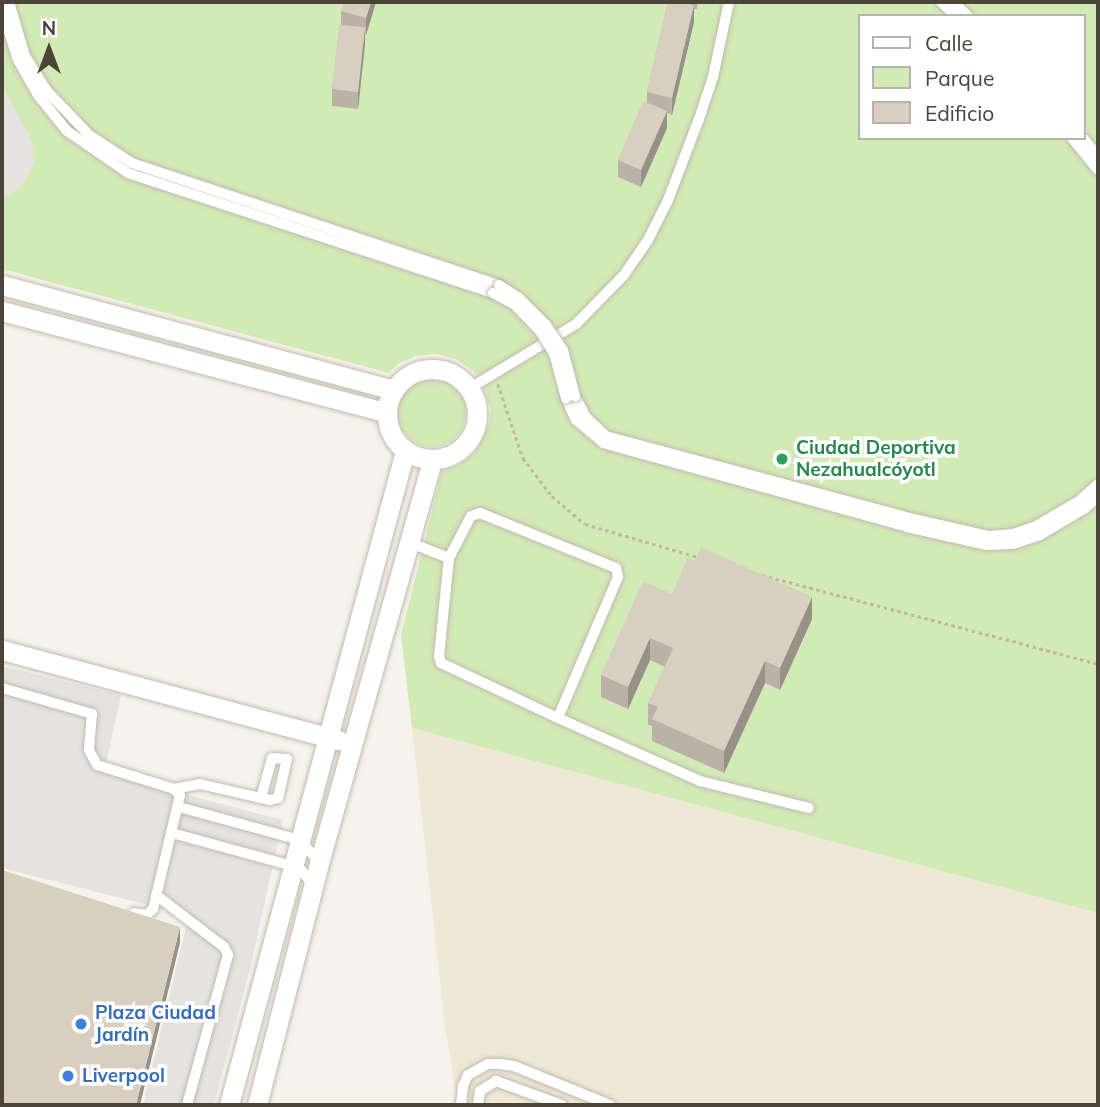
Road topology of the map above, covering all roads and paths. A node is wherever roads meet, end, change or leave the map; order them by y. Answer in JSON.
{"nodes":[{"id":1,"x":9,"y":2,"type":"edge"},
{"id":2,"x":729,"y":2,"type":"edge"},
{"id":3,"x":941,"y":2,"type":"edge"},
{"id":4,"x":953,"y":2,"type":"edge"},
{"id":5,"x":2,"y":10,"type":"edge"},
{"id":6,"x":954,"y":14,"type":"edge"},
{"id":7,"x":966,"y":14,"type":"edge"},
{"id":8,"x":1074,"y":140,"type":"edge"},
{"id":9,"x":1085,"y":140,"type":"edge"},
{"id":10,"x":1098,"y":156,"type":"edge"},
{"id":11,"x":1098,"y":170,"type":"edge"},
{"id":12,"x":2,"y":285,"type":"edge"},
{"id":13,"x":496,"y":289,"type":"junction"},
{"id":14,"x":2,"y":311,"type":"edge"},
{"id":15,"x":495,"y":374,"type":"junction"},
{"id":16,"x":470,"y":388,"type":"junction"},
{"id":17,"x":394,"y":390,"type":"junction"},
{"id":18,"x":570,"y":397,"type":"junction"},
{"id":19,"x":387,"y":413,"type":"junction"},
{"id":20,"x":405,"y":451,"type":"junction"},
{"id":21,"x":432,"y":460,"type":"junction"},
{"id":22,"x":1098,"y":484,"type":"edge"},
{"id":23,"x":1098,"y":497,"type":"edge"},
{"id":24,"x":408,"y":542,"type":"junction"},
{"id":25,"x":449,"y":558,"type":"junction"},
{"id":26,"x":706,"y":560,"type":"edge"},
{"id":27,"x":759,"y":574,"type":"edge"},
{"id":28,"x":2,"y":650,"type":"edge"},
{"id":29,"x":1098,"y":664,"type":"edge"},
{"id":30,"x":2,"y":688,"type":"edge"},
{"id":31,"x":558,"y":718,"type":"junction"},
{"id":32,"x":328,"y":737,"type":"junction"},
{"id":33,"x":353,"y":743,"type":"junction"},
{"id":34,"x":174,"y":789,"type":"junction"},
{"id":35,"x":261,"y":798,"type":"dead end"},
{"id":36,"x":179,"y":807,"type":"junction"},
{"id":37,"x":809,"y":808,"type":"dead end"},
{"id":38,"x":172,"y":833,"type":"junction"},
{"id":39,"x":300,"y":840,"type":"junction"},
{"id":40,"x":319,"y":863,"type":"junction"},
{"id":41,"x":293,"y":866,"type":"junction"},
{"id":42,"x":313,"y":885,"type":"junction"},
{"id":43,"x":156,"y":895,"type":"junction"},
{"id":44,"x":117,"y":909,"type":"edge"},
{"id":45,"x":187,"y":1105,"type":"edge"},
{"id":46,"x":229,"y":1105,"type":"edge"},
{"id":47,"x":257,"y":1105,"type":"edge"},
{"id":48,"x":461,"y":1105,"type":"edge"},
{"id":49,"x":478,"y":1105,"type":"edge"},
{"id":50,"x":562,"y":1105,"type":"edge"},
{"id":51,"x":610,"y":1105,"type":"edge"}],
"edges":[{"from":1,"to":13,"type":"lane"},
{"from":2,"to":15,"type":"lane"},
{"from":3,"to":6,"type":"lane"},
{"from":4,"to":7,"type":"lane"},
{"from":5,"to":13,"type":"lane"},
{"from":8,"to":11,"type":"lane"},
{"from":9,"to":10,"type":"lane"},
{"from":12,"to":17,"type":"street"},
{"from":13,"to":18,"type":"lane","bridge":true},
{"from":14,"to":19,"type":"street"},
{"from":15,"to":16,"type":"lane"},
{"from":15,"to":26,"type":"path"},
{"from":16,"to":17,"type":"street"},
{"from":16,"to":21,"type":"street"},
{"from":17,"to":19,"type":"street"},
{"from":18,"to":22,"type":"lane"},
{"from":18,"to":23,"type":"lane"},
{"from":19,"to":20,"type":"street"},
{"from":20,"to":21,"type":"street"},
{"from":20,"to":32,"type":"street"},
{"from":21,"to":24,"type":"street"},
{"from":24,"to":25,"type":"lane"},
{"from":24,"to":33,"type":"street"},
{"from":25,"to":31,"type":"lane"},
{"from":25,"to":31,"type":"lane"},
{"from":27,"to":29,"type":"path"},
{"from":28,"to":32,"type":"street"},
{"from":30,"to":34,"type":"lane"},
{"from":31,"to":37,"type":"lane"},
{"from":32,"to":33,"type":"street"},
{"from":32,"to":39,"type":"street"},
{"from":33,"to":40,"type":"street"},
{"from":34,"to":35,"type":"lane"},
{"from":34,"to":36,"type":"lane"},
{"from":36,"to":38,"type":"lane"},
{"from":36,"to":39,"type":"lane"},
{"from":38,"to":41,"type":"lane"},
{"from":38,"to":43,"type":"lane"},
{"from":39,"to":40,"type":"lane"},
{"from":39,"to":41,"type":"street"},
{"from":40,"to":42,"type":"street"},
{"from":41,"to":42,"type":"lane"},
{"from":41,"to":46,"type":"street"},
{"from":42,"to":47,"type":"street"},
{"from":43,"to":44,"type":"lane"},
{"from":43,"to":45,"type":"lane"},
{"from":48,"to":51,"type":"lane"},
{"from":49,"to":50,"type":"lane"}]}
